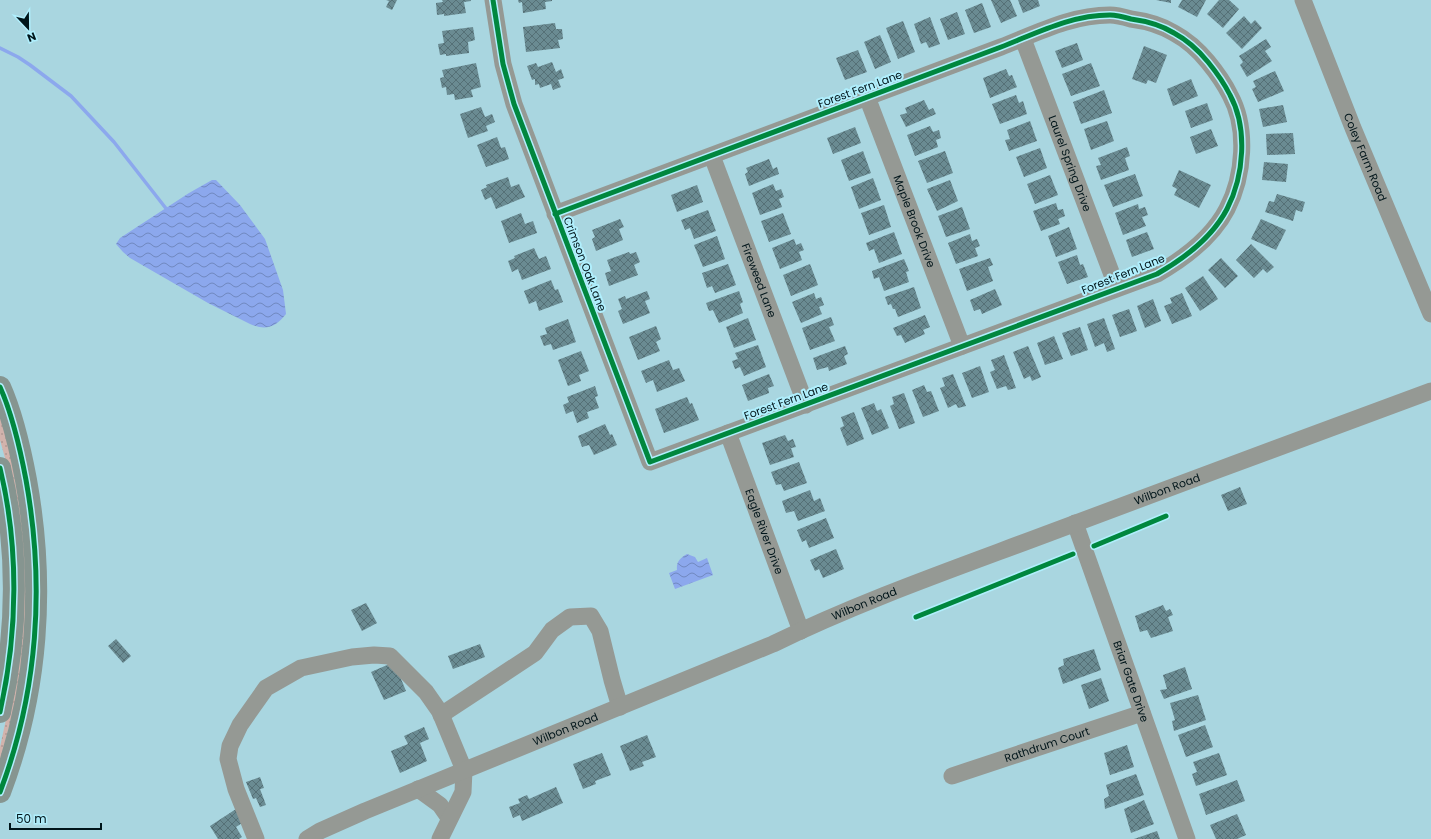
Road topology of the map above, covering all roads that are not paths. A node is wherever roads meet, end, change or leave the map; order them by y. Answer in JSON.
{"nodes":[{"id":1,"x":493,"y":0,"type":"edge"},
{"id":2,"x":1303,"y":0,"type":"edge"},
{"id":3,"x":1023,"y":39,"type":"junction"},
{"id":4,"x":866,"y":97,"type":"junction"},
{"id":5,"x":712,"y":156,"type":"junction"},
{"id":6,"x":555,"y":214,"type":"junction"},
{"id":7,"x":1117,"y":288,"type":"junction"},
{"id":8,"x":1431,"y":314,"type":"edge"},
{"id":9,"x":962,"y":346,"type":"junction"},
{"id":10,"x":0,"y":387,"type":"edge"},
{"id":11,"x":1431,"y":391,"type":"edge"},
{"id":12,"x":806,"y":405,"type":"junction"},
{"id":13,"x":728,"y":433,"type":"junction"},
{"id":14,"x":650,"y":462,"type":"joint"},
{"id":15,"x":0,"y":468,"type":"edge"},
{"id":16,"x":1075,"y":524,"type":"junction"},
{"id":17,"x":801,"y":631,"type":"junction"},
{"id":18,"x":620,"y":706,"type":"junction"},
{"id":19,"x":0,"y":712,"type":"edge"},
{"id":20,"x":1142,"y":713,"type":"junction"},
{"id":21,"x":441,"y":715,"type":"junction"},
{"id":22,"x":464,"y":770,"type":"junction"},
{"id":23,"x":952,"y":776,"type":"dead end"},
{"id":24,"x":418,"y":789,"type":"junction"},
{"id":25,"x":0,"y":792,"type":"edge"},
{"id":26,"x":449,"y":818,"type":"junction"},
{"id":27,"x":256,"y":839,"type":"edge"},
{"id":28,"x":307,"y":839,"type":"edge"},
{"id":29,"x":440,"y":839,"type":"edge"},
{"id":30,"x":1187,"y":839,"type":"edge"}],
"edges":[{"from":1,"to":6,"type":"street","name":"Crimson Oak Lane"},
{"from":2,"to":8,"type":"street","name":"Coley Farm Road"},
{"from":3,"to":4,"type":"street","name":"Forest Fern Lane"},
{"from":3,"to":7,"type":"street","name":"Laurel Spring Drive"},
{"from":3,"to":7,"type":"street","name":"Forest Fern Lane"},
{"from":4,"to":5,"type":"street","name":"Forest Fern Lane"},
{"from":4,"to":9,"type":"street","name":"Maple Brook Drive"},
{"from":5,"to":6,"type":"street","name":"Forest Fern Lane"},
{"from":5,"to":12,"type":"street","name":"Fireweed Lane"},
{"from":6,"to":14,"type":"street","name":"Crimson Oak Lane"},
{"from":7,"to":9,"type":"street","name":"Forest Fern Lane"},
{"from":9,"to":12,"type":"street","name":"Forest Fern Lane"},
{"from":10,"to":25,"type":"highway"},
{"from":11,"to":16,"type":"street","name":"Wilbon Road"},
{"from":12,"to":13,"type":"street","name":"Forest Fern Lane"},
{"from":13,"to":14,"type":"street","name":"Forest Fern Lane"},
{"from":13,"to":17,"type":"street","name":"Eagle River Drive"},
{"from":15,"to":19,"type":"highway"},
{"from":16,"to":17,"type":"street","name":"Wilbon Road"},
{"from":16,"to":20,"type":"street","name":"Briar Gate Drive"},
{"from":17,"to":18,"type":"street","name":"Wilbon Road"},
{"from":18,"to":21,"type":"street"},
{"from":18,"to":22,"type":"street","name":"Wilbon Road"},
{"from":20,"to":23,"type":"street","name":"Rathdrum Court"},
{"from":20,"to":30,"type":"street","name":"Briar Gate Drive"},
{"from":21,"to":22,"type":"street"},
{"from":21,"to":27,"type":"street"},
{"from":22,"to":24,"type":"street","name":"Wilbon Road"},
{"from":22,"to":26,"type":"street"},
{"from":24,"to":26,"type":"street"},
{"from":24,"to":28,"type":"street","name":"Wilbon Road"},
{"from":26,"to":29,"type":"street"}]}
